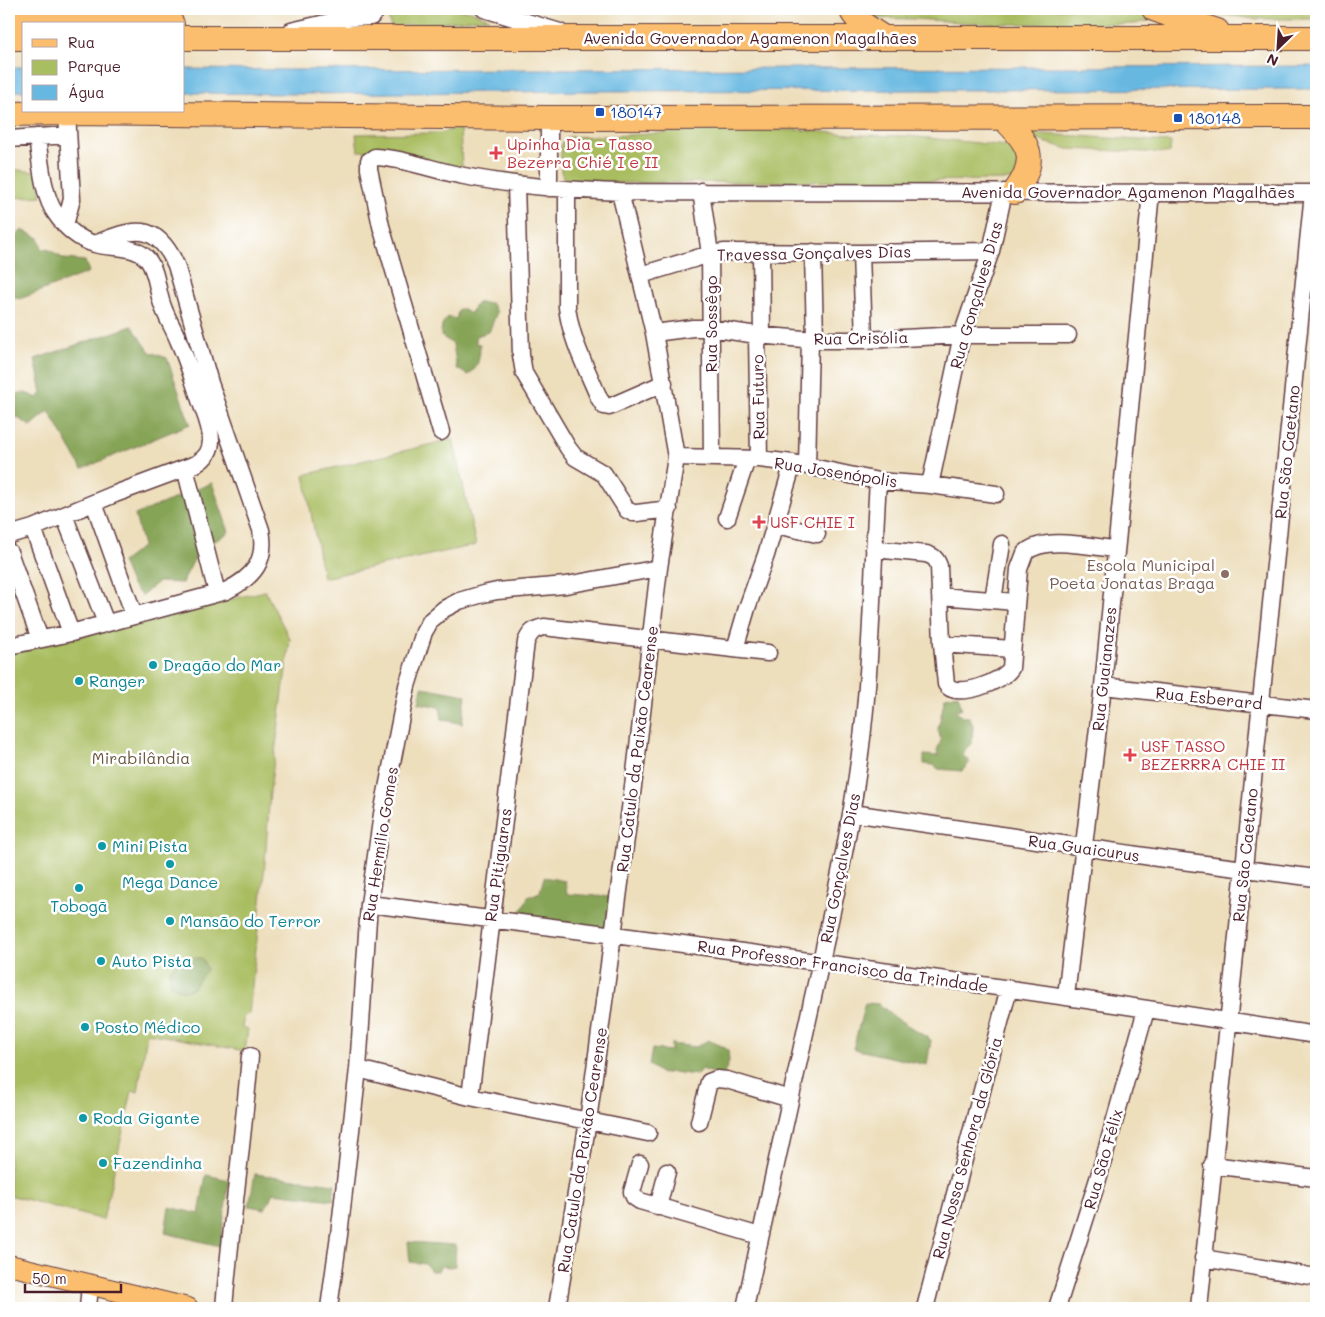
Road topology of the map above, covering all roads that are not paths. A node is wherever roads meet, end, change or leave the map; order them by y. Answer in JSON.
{"nodes":[{"id":1,"x":377,"y":9,"type":"edge"},
{"id":2,"x":484,"y":9,"type":"edge"},
{"id":3,"x":851,"y":9,"type":"edge"},
{"id":4,"x":1154,"y":9,"type":"edge"},
{"id":5,"x":358,"y":13,"type":"edge"},
{"id":6,"x":9,"y":15,"type":"edge"},
{"id":7,"x":148,"y":22,"type":"edge"},
{"id":8,"x":185,"y":25,"type":"edge"},
{"id":9,"x":185,"y":38,"type":"edge"},
{"id":10,"x":260,"y":38,"type":"junction"},
{"id":11,"x":584,"y":38,"type":"junction"},
{"id":12,"x":884,"y":38,"type":"junction"},
{"id":13,"x":1240,"y":38,"type":"junction"},
{"id":14,"x":1316,"y":38,"type":"edge"},
{"id":15,"x":9,"y":114,"type":"edge"},
{"id":16,"x":1316,"y":117,"type":"edge"},
{"id":17,"x":549,"y":118,"type":"junction"},
{"id":18,"x":1003,"y":118,"type":"junction"},
{"id":19,"x":68,"y":124,"type":"junction"},
{"id":20,"x":37,"y":137,"type":"junction"},
{"id":21,"x":9,"y":139,"type":"edge"},
{"id":22,"x":516,"y":184,"type":"junction"},
{"id":23,"x":549,"y":188,"type":"junction"},
{"id":24,"x":567,"y":190,"type":"junction"},
{"id":25,"x":701,"y":191,"type":"junction"},
{"id":26,"x":620,"y":192,"type":"junction"},
{"id":27,"x":1010,"y":192,"type":"junction"},
{"id":28,"x":1151,"y":192,"type":"junction"},
{"id":29,"x":1315,"y":193,"type":"edge"},
{"id":30,"x":64,"y":225,"type":"junction"},
{"id":31,"x":94,"y":244,"type":"junction"},
{"id":32,"x":991,"y":251,"type":"junction"},
{"id":33,"x":761,"y":252,"type":"junction"},
{"id":34,"x":813,"y":252,"type":"junction"},
{"id":35,"x":861,"y":253,"type":"junction"},
{"id":36,"x":710,"y":254,"type":"junction"},
{"id":37,"x":641,"y":275,"type":"junction"},
{"id":38,"x":710,"y":328,"type":"junction"},
{"id":39,"x":654,"y":333,"type":"junction"},
{"id":40,"x":760,"y":335,"type":"junction"},
{"id":41,"x":962,"y":335,"type":"junction"},
{"id":42,"x":1068,"y":335,"type":"dead end"},
{"id":43,"x":812,"y":340,"type":"junction"},
{"id":44,"x":864,"y":340,"type":"junction"},
{"id":45,"x":664,"y":383,"type":"junction"},
{"id":46,"x":441,"y":432,"type":"dead end"},
{"id":47,"x":676,"y":457,"type":"junction"},
{"id":48,"x":712,"y":457,"type":"junction"},
{"id":49,"x":753,"y":459,"type":"junction"},
{"id":50,"x":800,"y":464,"type":"junction"},
{"id":51,"x":185,"y":468,"type":"junction"},
{"id":52,"x":878,"y":481,"type":"junction"},
{"id":53,"x":930,"y":485,"type":"junction"},
{"id":54,"x":996,"y":494,"type":"dead end"},
{"id":55,"x":94,"y":503,"type":"junction"},
{"id":56,"x":669,"y":509,"type":"junction"},
{"id":57,"x":64,"y":515,"type":"junction"},
{"id":58,"x":727,"y":518,"type":"dead end"},
{"id":59,"x":775,"y":525,"type":"junction"},
{"id":60,"x":33,"y":528,"type":"junction"},
{"id":61,"x":817,"y":534,"type":"dead end"},
{"id":62,"x":9,"y":535,"type":"edge"},
{"id":63,"x":1002,"y":544,"type":"dead end"},
{"id":64,"x":874,"y":549,"type":"junction"},
{"id":65,"x":1115,"y":549,"type":"junction"},
{"id":66,"x":9,"y":552,"type":"edge"},
{"id":67,"x":659,"y":568,"type":"junction"},
{"id":68,"x":217,"y":593,"type":"junction"},
{"id":69,"x":940,"y":596,"type":"junction"},
{"id":70,"x":993,"y":600,"type":"junction"},
{"id":71,"x":1016,"y":602,"type":"junction"},
{"id":72,"x":134,"y":615,"type":"junction"},
{"id":73,"x":106,"y":622,"type":"junction"},
{"id":74,"x":71,"y":633,"type":"junction"},
{"id":75,"x":40,"y":639,"type":"junction"},
{"id":76,"x":650,"y":639,"type":"junction"},
{"id":77,"x":942,"y":644,"type":"junction"},
{"id":78,"x":9,"y":646,"type":"edge"},
{"id":79,"x":735,"y":649,"type":"junction"},
{"id":80,"x":1012,"y":649,"type":"junction"},
{"id":81,"x":768,"y":653,"type":"dead end"},
{"id":82,"x":1103,"y":686,"type":"junction"},
{"id":83,"x":1261,"y":703,"type":"junction"},
{"id":84,"x":1316,"y":710,"type":"edge"},
{"id":85,"x":852,"y":813,"type":"junction"},
{"id":86,"x":1084,"y":848,"type":"junction"},
{"id":87,"x":1244,"y":868,"type":"junction"},
{"id":88,"x":1316,"y":878,"type":"edge"},
{"id":89,"x":369,"y":904,"type":"junction"},
{"id":90,"x":491,"y":919,"type":"junction"},
{"id":91,"x":613,"y":935,"type":"junction"},
{"id":92,"x":821,"y":962,"type":"junction"},
{"id":93,"x":1009,"y":988,"type":"junction"},
{"id":94,"x":1066,"y":996,"type":"junction"},
{"id":95,"x":1146,"y":1010,"type":"junction"},
{"id":96,"x":1227,"y":1021,"type":"junction"},
{"id":97,"x":1316,"y":1035,"type":"edge"},
{"id":98,"x":250,"y":1056,"type":"dead end"},
{"id":99,"x":358,"y":1069,"type":"junction"},
{"id":100,"x":470,"y":1097,"type":"junction"},
{"id":101,"x":790,"y":1099,"type":"junction"},
{"id":102,"x":588,"y":1121,"type":"junction"},
{"id":103,"x":699,"y":1122,"type":"dead end"},
{"id":104,"x":648,"y":1134,"type":"dead end"},
{"id":105,"x":640,"y":1164,"type":"dead end"},
{"id":106,"x":1212,"y":1165,"type":"junction"},
{"id":107,"x":667,"y":1172,"type":"dead end"},
{"id":108,"x":1316,"y":1178,"type":"edge"},
{"id":109,"x":658,"y":1208,"type":"junction"},
{"id":110,"x":760,"y":1236,"type":"junction"},
{"id":111,"x":1203,"y":1258,"type":"junction"},
{"id":112,"x":9,"y":1265,"type":"edge"},
{"id":113,"x":1316,"y":1277,"type":"edge"},
{"id":114,"x":90,"y":1285,"type":"junction"},
{"id":115,"x":179,"y":1307,"type":"edge"},
{"id":116,"x":88,"y":1308,"type":"edge"},
{"id":117,"x":224,"y":1308,"type":"edge"},
{"id":118,"x":329,"y":1308,"type":"edge"},
{"id":119,"x":557,"y":1308,"type":"edge"},
{"id":120,"x":745,"y":1308,"type":"edge"},
{"id":121,"x":925,"y":1308,"type":"edge"},
{"id":122,"x":1057,"y":1308,"type":"edge"},
{"id":123,"x":1199,"y":1308,"type":"edge"}],
"edges":[{"from":1,"to":5,"type":"street"},
{"from":2,"to":11,"type":"street"},
{"from":3,"to":12,"type":"highway"},
{"from":4,"to":13,"type":"highway"},
{"from":5,"to":10,"type":"street"},
{"from":6,"to":7,"type":"highway"},
{"from":8,"to":10,"type":"highway"},
{"from":9,"to":10,"type":"highway","name":"Avenida Governador Agamenon Magalhães"},
{"from":10,"to":11,"type":"highway","name":"Avenida Governador Agamenon Magalhães"},
{"from":11,"to":12,"type":"highway","name":"Avenida Governador Agamenon Magalhães"},
{"from":12,"to":13,"type":"highway","name":"Avenida Governador Agamenon Magalhães"},
{"from":13,"to":14,"type":"highway","name":"Avenida Governador Agamenon Magalhães"},
{"from":15,"to":19,"type":"highway"},
{"from":16,"to":18,"type":"highway"},
{"from":17,"to":18,"type":"highway"},
{"from":17,"to":19,"type":"highway"},
{"from":17,"to":23,"type":"street"},
{"from":18,"to":27,"type":"highway"},
{"from":19,"to":20,"type":"street"},
{"from":19,"to":30,"type":"street"},
{"from":20,"to":21,"type":"street"},
{"from":20,"to":30,"type":"street"},
{"from":22,"to":23,"type":"street","name":"Avenida Governador Agamenon Magalhães"},
{"from":22,"to":46,"type":"street","name":"Avenida Governador Agamenon Magalhães"},
{"from":22,"to":56,"type":"street"},
{"from":23,"to":24,"type":"street","name":"Avenida Governador Agamenon Magalhães"},
{"from":24,"to":26,"type":"street","name":"Avenida Governador Agamenon Magalhães"},
{"from":24,"to":45,"type":"street"},
{"from":25,"to":26,"type":"street","name":"Avenida Governador Agamenon Magalhães"},
{"from":25,"to":27,"type":"street","name":"Avenida Governador Agamenon Magalhães"},
{"from":25,"to":36,"type":"street","name":"Rua Sossêgo"},
{"from":26,"to":37,"type":"street","name":"Rua Catulo da Paixão Cearense"},
{"from":27,"to":28,"type":"street","name":"Avenida Governador Agamenon Magalhães"},
{"from":27,"to":32,"type":"street","name":"Rua Gonçalves Dias"},
{"from":28,"to":29,"type":"street","name":"Avenida Governador Agamenon Magalhães"},
{"from":28,"to":65,"type":"street","name":"Rua Guaianazes"},
{"from":29,"to":83,"type":"street","name":"Rua São Caetano"},
{"from":30,"to":31,"type":"street"},
{"from":31,"to":51,"type":"street"},
{"from":31,"to":68,"type":"street"},
{"from":32,"to":35,"type":"street","name":"Travessa Gonçalves Dias"},
{"from":32,"to":41,"type":"street","name":"Rua Gonçalves Dias"},
{"from":33,"to":34,"type":"street","name":"Travessa Gonçalves Dias"},
{"from":33,"to":36,"type":"street","name":"Travessa Gonçalves Dias"},
{"from":33,"to":40,"type":"street","name":"Rua Futuro"},
{"from":34,"to":35,"type":"street","name":"Travessa Gonçalves Dias"},
{"from":34,"to":43,"type":"street"},
{"from":35,"to":44,"type":"street"},
{"from":36,"to":37,"type":"street","name":"Travessa Gonçalves Dias"},
{"from":36,"to":38,"type":"street","name":"Rua Sossêgo"},
{"from":37,"to":39,"type":"street","name":"Rua Catulo da Paixão Cearense"},
{"from":38,"to":39,"type":"street","name":"Rua Crisólia"},
{"from":38,"to":40,"type":"street","name":"Rua Crisólia"},
{"from":38,"to":48,"type":"street","name":"Rua Sossêgo"},
{"from":39,"to":45,"type":"street","name":"Rua Catulo da Paixão Cearense"},
{"from":40,"to":43,"type":"street","name":"Rua Crisólia"},
{"from":40,"to":49,"type":"street","name":"Rua Futuro"},
{"from":41,"to":42,"type":"street","name":"Rua Crisólia"},
{"from":41,"to":44,"type":"street","name":"Rua Crisólia"},
{"from":41,"to":53,"type":"street","name":"Rua Gonçalves Dias"},
{"from":43,"to":44,"type":"street","name":"Rua Crisólia"},
{"from":43,"to":50,"type":"street"},
{"from":45,"to":47,"type":"street","name":"Rua Catulo da Paixão Cearense"},
{"from":47,"to":48,"type":"street","name":"Rua Josenópolis"},
{"from":47,"to":56,"type":"street","name":"Rua Catulo da Paixão Cearense"},
{"from":48,"to":49,"type":"street","name":"Rua Josenópolis"},
{"from":49,"to":50,"type":"street","name":"Rua Josenópolis"},
{"from":49,"to":58,"type":"street","name":"Rua Futuro"},
{"from":50,"to":52,"type":"street","name":"Rua Josenópolis"},
{"from":50,"to":59,"type":"street"},
{"from":51,"to":55,"type":"street"},
{"from":51,"to":68,"type":"street"},
{"from":52,"to":53,"type":"street","name":"Rua Josenópolis"},
{"from":52,"to":64,"type":"street","name":"Rua Gonçalves Dias"},
{"from":53,"to":54,"type":"street","name":"Rua Josenópolis"},
{"from":55,"to":57,"type":"street"},
{"from":55,"to":72,"type":"street"},
{"from":56,"to":67,"type":"street","name":"Rua Catulo da Paixão Cearense"},
{"from":57,"to":60,"type":"street"},
{"from":57,"to":73,"type":"street"},
{"from":59,"to":61,"type":"street"},
{"from":59,"to":79,"type":"street"},
{"from":60,"to":62,"type":"street"},
{"from":60,"to":74,"type":"street"},
{"from":63,"to":70,"type":"street"},
{"from":64,"to":69,"type":"street"},
{"from":64,"to":85,"type":"street","name":"Rua Gonçalves Dias"},
{"from":65,"to":71,"type":"street"},
{"from":65,"to":82,"type":"street","name":"Rua Guaianazes"},
{"from":66,"to":75,"type":"street"},
{"from":67,"to":76,"type":"street","name":"Rua Catulo da Paixão Cearense"},
{"from":67,"to":89,"type":"street","name":"Rua Hermílio Gomes"},
{"from":68,"to":72,"type":"street"},
{"from":69,"to":70,"type":"street"},
{"from":69,"to":77,"type":"street"},
{"from":70,"to":71,"type":"street"},
{"from":71,"to":80,"type":"street"},
{"from":72,"to":73,"type":"street"},
{"from":73,"to":74,"type":"street"},
{"from":74,"to":75,"type":"street"},
{"from":75,"to":78,"type":"street"},
{"from":76,"to":79,"type":"street"},
{"from":76,"to":90,"type":"street","name":"Rua Pitiguaras"},
{"from":76,"to":91,"type":"street","name":"Rua Catulo da Paixão Cearense"},
{"from":77,"to":80,"type":"street"},
{"from":77,"to":80,"type":"street"},
{"from":79,"to":81,"type":"street"},
{"from":82,"to":83,"type":"street","name":"Rua Esberard"},
{"from":82,"to":86,"type":"street","name":"Rua Guaianazes"},
{"from":83,"to":84,"type":"street","name":"Rua Esberard"},
{"from":83,"to":87,"type":"street","name":"Rua São Caetano"},
{"from":85,"to":86,"type":"street","name":"Rua Guaicurus"},
{"from":85,"to":92,"type":"street","name":"Rua Gonçalves Dias"},
{"from":86,"to":87,"type":"street","name":"Rua Guaicurus"},
{"from":86,"to":94,"type":"street","name":"Rua Guaianazes"},
{"from":87,"to":88,"type":"street","name":"Rua Guaicurus"},
{"from":87,"to":96,"type":"street","name":"Rua São Caetano"},
{"from":89,"to":90,"type":"street","name":"Rua Professor Francisco da Trindade"},
{"from":89,"to":99,"type":"street","name":"Rua Hermílio Gomes"},
{"from":90,"to":91,"type":"street","name":"Rua Professor Francisco da Trindade"},
{"from":90,"to":100,"type":"street","name":"Rua Pitiguaras"},
{"from":91,"to":92,"type":"street","name":"Rua Professor Francisco da Trindade"},
{"from":91,"to":102,"type":"street","name":"Rua Catulo da Paixão Cearense"},
{"from":92,"to":93,"type":"street","name":"Rua Professor Francisco da Trindade"},
{"from":92,"to":101,"type":"street","name":"Rua Gonçalves Dias"},
{"from":93,"to":94,"type":"street","name":"Rua Professor Francisco da Trindade"},
{"from":93,"to":121,"type":"street","name":"Rua Nossa Senhora da Glória"},
{"from":94,"to":95,"type":"street","name":"Rua Professor Francisco da Trindade"},
{"from":95,"to":96,"type":"street","name":"Rua Professor Francisco da Trindade"},
{"from":95,"to":122,"type":"street","name":"Rua São Félix"},
{"from":96,"to":97,"type":"street","name":"Rua Professor Francisco da Trindade"},
{"from":96,"to":106,"type":"street","name":"Rua São Caetano"},
{"from":98,"to":117,"type":"street"},
{"from":99,"to":100,"type":"street"},
{"from":99,"to":118,"type":"street","name":"Rua Hermílio Gomes"},
{"from":100,"to":102,"type":"street"},
{"from":101,"to":103,"type":"street"},
{"from":101,"to":110,"type":"street","name":"Rua Gonçalves Dias"},
{"from":102,"to":104,"type":"street"},
{"from":102,"to":119,"type":"street","name":"Rua Catulo da Paixão Cearense"},
{"from":105,"to":109,"type":"street"},
{"from":106,"to":108,"type":"street"},
{"from":106,"to":111,"type":"street","name":"Rua São Caetano"},
{"from":107,"to":109,"type":"street"},
{"from":109,"to":110,"type":"street"},
{"from":110,"to":120,"type":"street","name":"Rua Gonçalves Dias"},
{"from":111,"to":113,"type":"street"},
{"from":111,"to":123,"type":"street","name":"Rua São Caetano"},
{"from":112,"to":114,"type":"main road"},
{"from":114,"to":115,"type":"main road"},
{"from":114,"to":116,"type":"street"}]}
